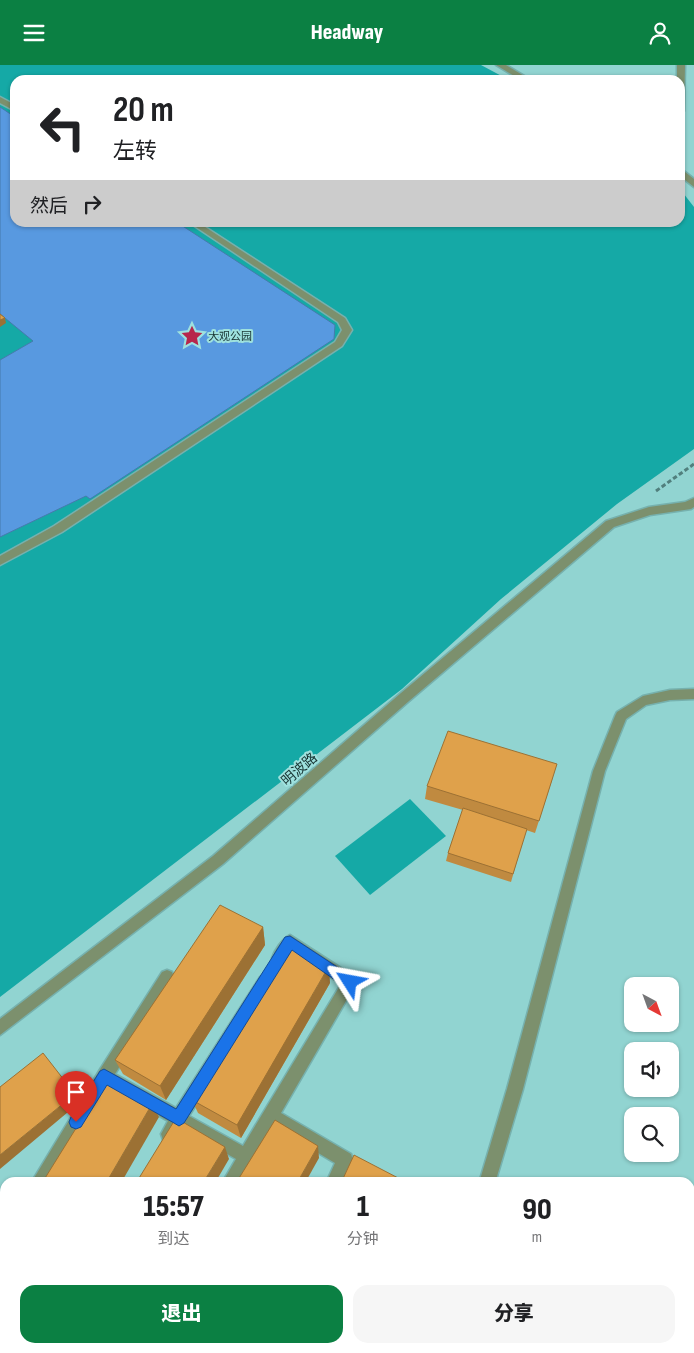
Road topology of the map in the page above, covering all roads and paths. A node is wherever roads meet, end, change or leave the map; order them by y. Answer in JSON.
{"nodes":[{"id":1,"x":500,"y":65,"type":"edge"},
{"id":2,"x":518,"y":75,"type":"edge"},
{"id":3,"x":200,"y":227,"type":"edge"},
{"id":4,"x":694,"y":502,"type":"edge"},
{"id":5,"x":0,"y":561,"type":"edge"},
{"id":6,"x":694,"y":694,"type":"edge"},
{"id":7,"x":167,"y":977,"type":"dead end"},
{"id":8,"x":0,"y":1028,"type":"edge"},
{"id":9,"x":104,"y":1076,"type":"junction"},
{"id":10,"x":270,"y":1115,"type":"junction"},
{"id":11,"x":179,"y":1119,"type":"junction"},
{"id":12,"x":163,"y":1143,"type":"edge"},
{"id":13,"x":246,"y":1156,"type":"junction"},
{"id":14,"x":43,"y":1177,"type":"edge"},
{"id":15,"x":234,"y":1177,"type":"edge"},
{"id":16,"x":337,"y":1177,"type":"edge"},
{"id":17,"x":489,"y":1177,"type":"edge"}],
"edges":[{"from":1,"to":2,"type":"street"},
{"from":3,"to":5,"type":"street"},
{"from":4,"to":8,"type":"street","name":"明波路"},
{"from":6,"to":17,"type":"street"},
{"from":7,"to":9,"type":"street"},
{"from":9,"to":11,"type":"street"},
{"from":9,"to":14,"type":"street"},
{"from":10,"to":11,"type":"street"},
{"from":10,"to":13,"type":"street"},
{"from":10,"to":16,"type":"street"},
{"from":11,"to":12,"type":"street"},
{"from":11,"to":13,"type":"street"},
{"from":13,"to":15,"type":"street"}]}
